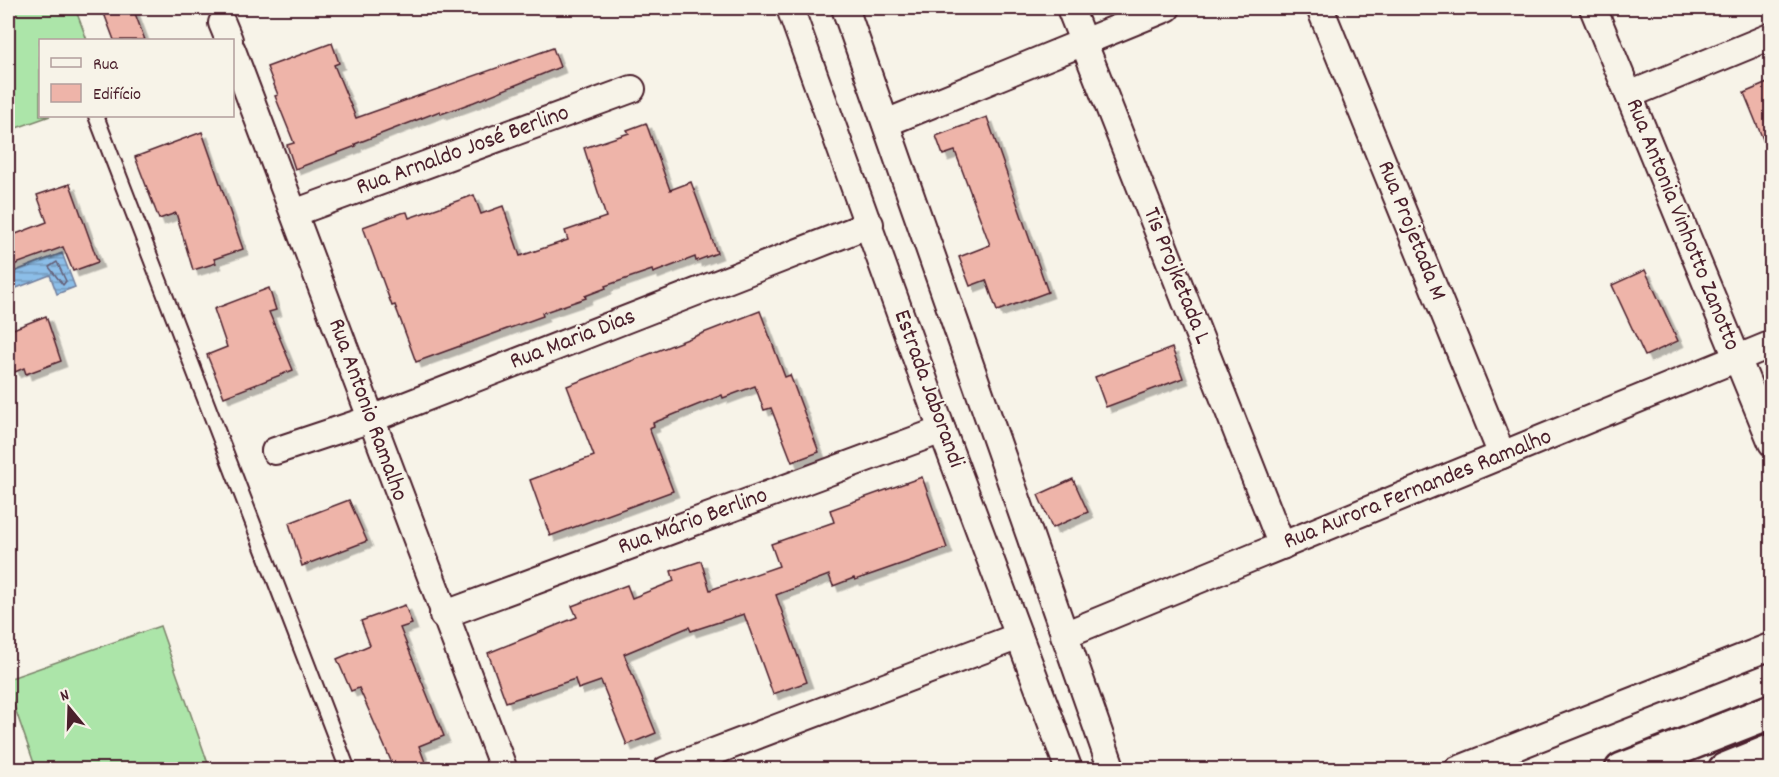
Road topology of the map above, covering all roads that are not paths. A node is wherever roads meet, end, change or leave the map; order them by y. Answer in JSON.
{"nodes":[{"id":1,"x":790,"y":8,"type":"edge"},
{"id":2,"x":845,"y":8,"type":"edge"},
{"id":3,"x":1070,"y":8,"type":"edge"},
{"id":4,"x":1167,"y":8,"type":"edge"},
{"id":5,"x":1320,"y":8,"type":"edge"},
{"id":6,"x":1593,"y":8,"type":"edge"},
{"id":7,"x":1772,"y":36,"type":"edge"},
{"id":8,"x":1084,"y":43,"type":"junction"},
{"id":9,"x":234,"y":55,"type":"edge"},
{"id":10,"x":632,"y":89,"type":"dead end"},
{"id":11,"x":1629,"y":95,"type":"junction"},
{"id":12,"x":96,"y":117,"type":"edge"},
{"id":13,"x":886,"y":123,"type":"junction"},
{"id":14,"x":294,"y":213,"type":"junction"},
{"id":15,"x":870,"y":225,"type":"junction"},
{"id":16,"x":1772,"y":344,"type":"edge"},
{"id":17,"x":1737,"y":358,"type":"junction"},
{"id":18,"x":371,"y":419,"type":"junction"},
{"id":19,"x":942,"y":430,"type":"junction"},
{"id":20,"x":1772,"y":443,"type":"edge"},
{"id":21,"x":274,"y":451,"type":"dead end"},
{"id":22,"x":1502,"y":455,"type":"junction"},
{"id":23,"x":1282,"y":546,"type":"junction"},
{"id":24,"x":443,"y":615,"type":"junction"},
{"id":25,"x":1064,"y":635,"type":"junction"},
{"id":26,"x":1019,"y":636,"type":"junction"},
{"id":27,"x":1772,"y":646,"type":"edge"},
{"id":28,"x":1772,"y":711,"type":"edge"},
{"id":29,"x":1772,"y":751,"type":"edge"},
{"id":30,"x":348,"y":770,"type":"edge"},
{"id":31,"x":504,"y":770,"type":"edge"},
{"id":32,"x":666,"y":770,"type":"edge"},
{"id":33,"x":1069,"y":770,"type":"edge"},
{"id":34,"x":1112,"y":770,"type":"edge"},
{"id":35,"x":1457,"y":770,"type":"edge"},
{"id":36,"x":1622,"y":770,"type":"edge"},
{"id":37,"x":1725,"y":770,"type":"edge"}],
"edges":[{"from":1,"to":15,"type":"street","name":"Estrada Jaborandi"},
{"from":2,"to":13,"type":"street"},
{"from":3,"to":8,"type":"street","name":"Tis Projketada L"},
{"from":4,"to":8,"type":"street"},
{"from":5,"to":22,"type":"street","name":"Rua Projetada M"},
{"from":6,"to":11,"type":"street","name":"Rua Antonia Vinhotto Zanotto"},
{"from":7,"to":11,"type":"street"},
{"from":8,"to":13,"type":"street"},
{"from":8,"to":23,"type":"street","name":"Tis Projketada L"},
{"from":9,"to":14,"type":"street","name":"Rua Antonio Ramalho"},
{"from":10,"to":14,"type":"street","name":"Rua Arnaldo José Berlino"},
{"from":11,"to":17,"type":"street","name":"Rua Antonia Vinhotto Zanotto"},
{"from":12,"to":30,"type":"lane"},
{"from":13,"to":25,"type":"street"},
{"from":14,"to":18,"type":"street","name":"Rua Antonio Ramalho"},
{"from":15,"to":18,"type":"street","name":"Rua Maria Dias"},
{"from":15,"to":19,"type":"street","name":"Estrada Jaborandi"},
{"from":16,"to":17,"type":"street","name":"Rua Aurora Fernandes Ramalho"},
{"from":17,"to":20,"type":"street","name":"Rua Antonia Vinhotto Zanotto"},
{"from":17,"to":22,"type":"street","name":"Rua Aurora Fernandes Ramalho"},
{"from":18,"to":21,"type":"street","name":"Rua Maria Dias"},
{"from":18,"to":24,"type":"street","name":"Rua Antonio Ramalho"},
{"from":19,"to":24,"type":"street","name":"Rua Mário Berlino"},
{"from":19,"to":26,"type":"street","name":"Estrada Jaborandi"},
{"from":22,"to":23,"type":"street","name":"Rua Aurora Fernandes Ramalho"},
{"from":23,"to":25,"type":"street","name":"Rua Aurora Fernandes Ramalho"},
{"from":24,"to":31,"type":"street","name":"Rua Antonio Ramalho"},
{"from":25,"to":34,"type":"street"},
{"from":26,"to":32,"type":"street"},
{"from":26,"to":33,"type":"street","name":"Estrada Jaborandi"},
{"from":27,"to":35,"type":"street"},
{"from":28,"to":36,"type":"main road"},
{"from":29,"to":37,"type":"main road"}]}
